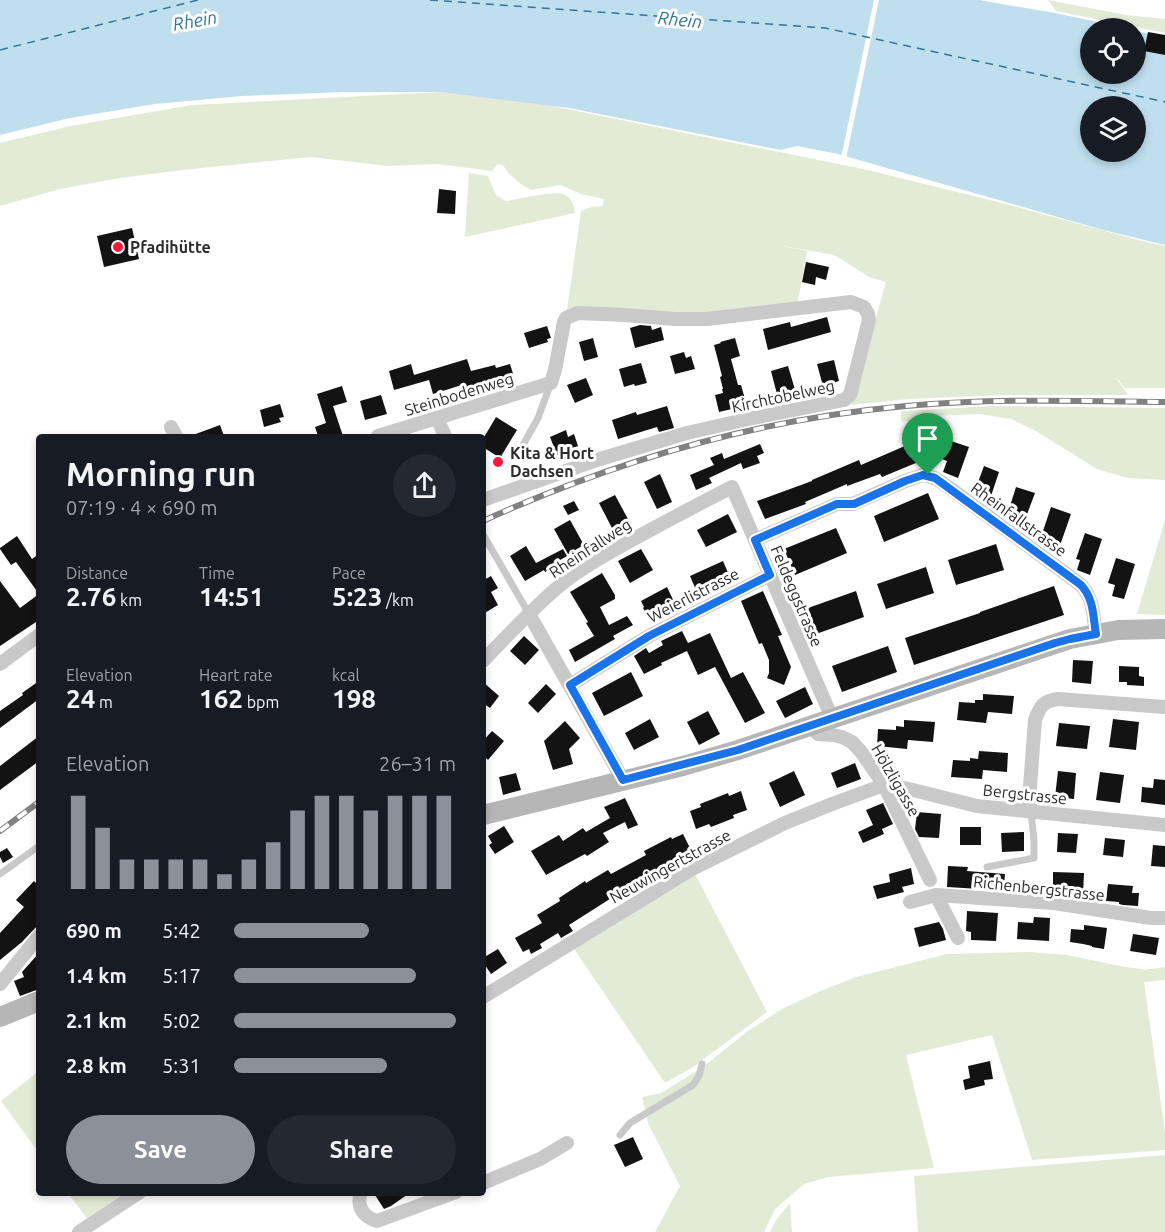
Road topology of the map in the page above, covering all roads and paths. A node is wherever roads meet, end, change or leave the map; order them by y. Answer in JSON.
{"nodes":[{"id":1,"x":551,"y":383,"type":"junction"},
{"id":2,"x":437,"y":418,"type":"junction"},
{"id":3,"x":385,"y":434,"type":"edge"},
{"id":4,"x":444,"y":434,"type":"edge"},
{"id":5,"x":523,"y":445,"type":"dead end"},
{"id":6,"x":732,"y":488,"type":"joint"},
{"id":7,"x":486,"y":499,"type":"edge"},
{"id":8,"x":486,"y":539,"type":"edge"},
{"id":9,"x":755,"y":540,"type":"junction"},
{"id":10,"x":770,"y":575,"type":"junction"},
{"id":11,"x":529,"y":614,"type":"junction"},
{"id":12,"x":1165,"y":629,"type":"edge"},
{"id":13,"x":1096,"y":634,"type":"junction"},
{"id":14,"x":36,"y":637,"type":"edge"},
{"id":15,"x":486,"y":658,"type":"edge"},
{"id":16,"x":0,"y":664,"type":"edge"},
{"id":17,"x":570,"y":685,"type":"junction"},
{"id":18,"x":1165,"y":707,"type":"edge"},
{"id":19,"x":832,"y":718,"type":"junction"},
{"id":20,"x":810,"y":726,"type":"junction"},
{"id":21,"x":623,"y":780,"type":"junction"},
{"id":22,"x":884,"y":785,"type":"junction"},
{"id":23,"x":1031,"y":812,"type":"junction"},
{"id":24,"x":486,"y":814,"type":"edge"},
{"id":25,"x":1165,"y":825,"type":"edge"},
{"id":26,"x":36,"y":848,"type":"edge"},
{"id":27,"x":987,"y":867,"type":"dead end"},
{"id":28,"x":0,"y":874,"type":"edge"},
{"id":29,"x":930,"y":880,"type":"dead end"},
{"id":30,"x":936,"y":895,"type":"junction"},
{"id":31,"x":910,"y":902,"type":"dead end"},
{"id":32,"x":1165,"y":918,"type":"edge"},
{"id":33,"x":958,"y":938,"type":"dead end"},
{"id":34,"x":36,"y":940,"type":"edge"},
{"id":35,"x":0,"y":984,"type":"edge"},
{"id":36,"x":486,"y":995,"type":"edge"},
{"id":37,"x":36,"y":1002,"type":"edge"},
{"id":38,"x":0,"y":1017,"type":"edge"},
{"id":39,"x":702,"y":1064,"type":"dead end"},
{"id":40,"x":620,"y":1135,"type":"dead end"},
{"id":41,"x":567,"y":1143,"type":"dead end"},
{"id":42,"x":486,"y":1181,"type":"edge"},
{"id":43,"x":134,"y":1196,"type":"edge"},
{"id":44,"x":360,"y":1196,"type":"edge"},
{"id":45,"x":445,"y":1196,"type":"edge"},
{"id":46,"x":79,"y":1232,"type":"edge"}],
"edges":[{"from":1,"to":2,"type":"street","name":"Steinbodenweg"},
{"from":1,"to":5,"type":"lane"},
{"from":1,"to":7,"type":"street","name":"Kirchtobelweg"},
{"from":2,"to":3,"type":"street","name":"Steinbodenweg"},
{"from":2,"to":4,"type":"street"},
{"from":6,"to":9,"type":"street","name":"Feldeggstrasse"},
{"from":6,"to":11,"type":"street","name":"Rheinfallweg"},
{"from":8,"to":11,"type":"lane"},
{"from":9,"to":10,"type":"street","name":"Feldeggstrasse"},
{"from":9,"to":13,"type":"street","name":"Rheinfallstrasse"},
{"from":10,"to":17,"type":"street","name":"Weierlistrasse"},
{"from":10,"to":19,"type":"street","name":"Feldeggstrasse"},
{"from":11,"to":15,"type":"street","name":"Rheinfallweg"},
{"from":11,"to":17,"type":"street"},
{"from":12,"to":13,"type":"street"},
{"from":13,"to":19,"type":"street"},
{"from":14,"to":16,"type":"street"},
{"from":17,"to":21,"type":"street"},
{"from":18,"to":23,"type":"street"},
{"from":19,"to":20,"type":"street"},
{"from":20,"to":21,"type":"street"},
{"from":20,"to":22,"type":"street","name":"Hölzligasse"},
{"from":21,"to":24,"type":"street"},
{"from":22,"to":23,"type":"street","name":"Bergstrasse"},
{"from":22,"to":29,"type":"street","name":"Hölzligasse"},
{"from":22,"to":36,"type":"street","name":"Neuwingertstrasse"},
{"from":23,"to":25,"type":"street","name":"Bergstrasse"},
{"from":23,"to":27,"type":"lane"},
{"from":26,"to":28,"type":"lane"},
{"from":30,"to":31,"type":"street","name":"Richenbergstrasse"},
{"from":30,"to":32,"type":"street","name":"Richenbergstrasse"},
{"from":30,"to":33,"type":"street"},
{"from":34,"to":35,"type":"street"},
{"from":37,"to":38,"type":"street"},
{"from":39,"to":40,"type":"lane"},
{"from":41,"to":42,"type":"street"},
{"from":43,"to":46,"type":"street"},
{"from":44,"to":45,"type":"street"}]}
